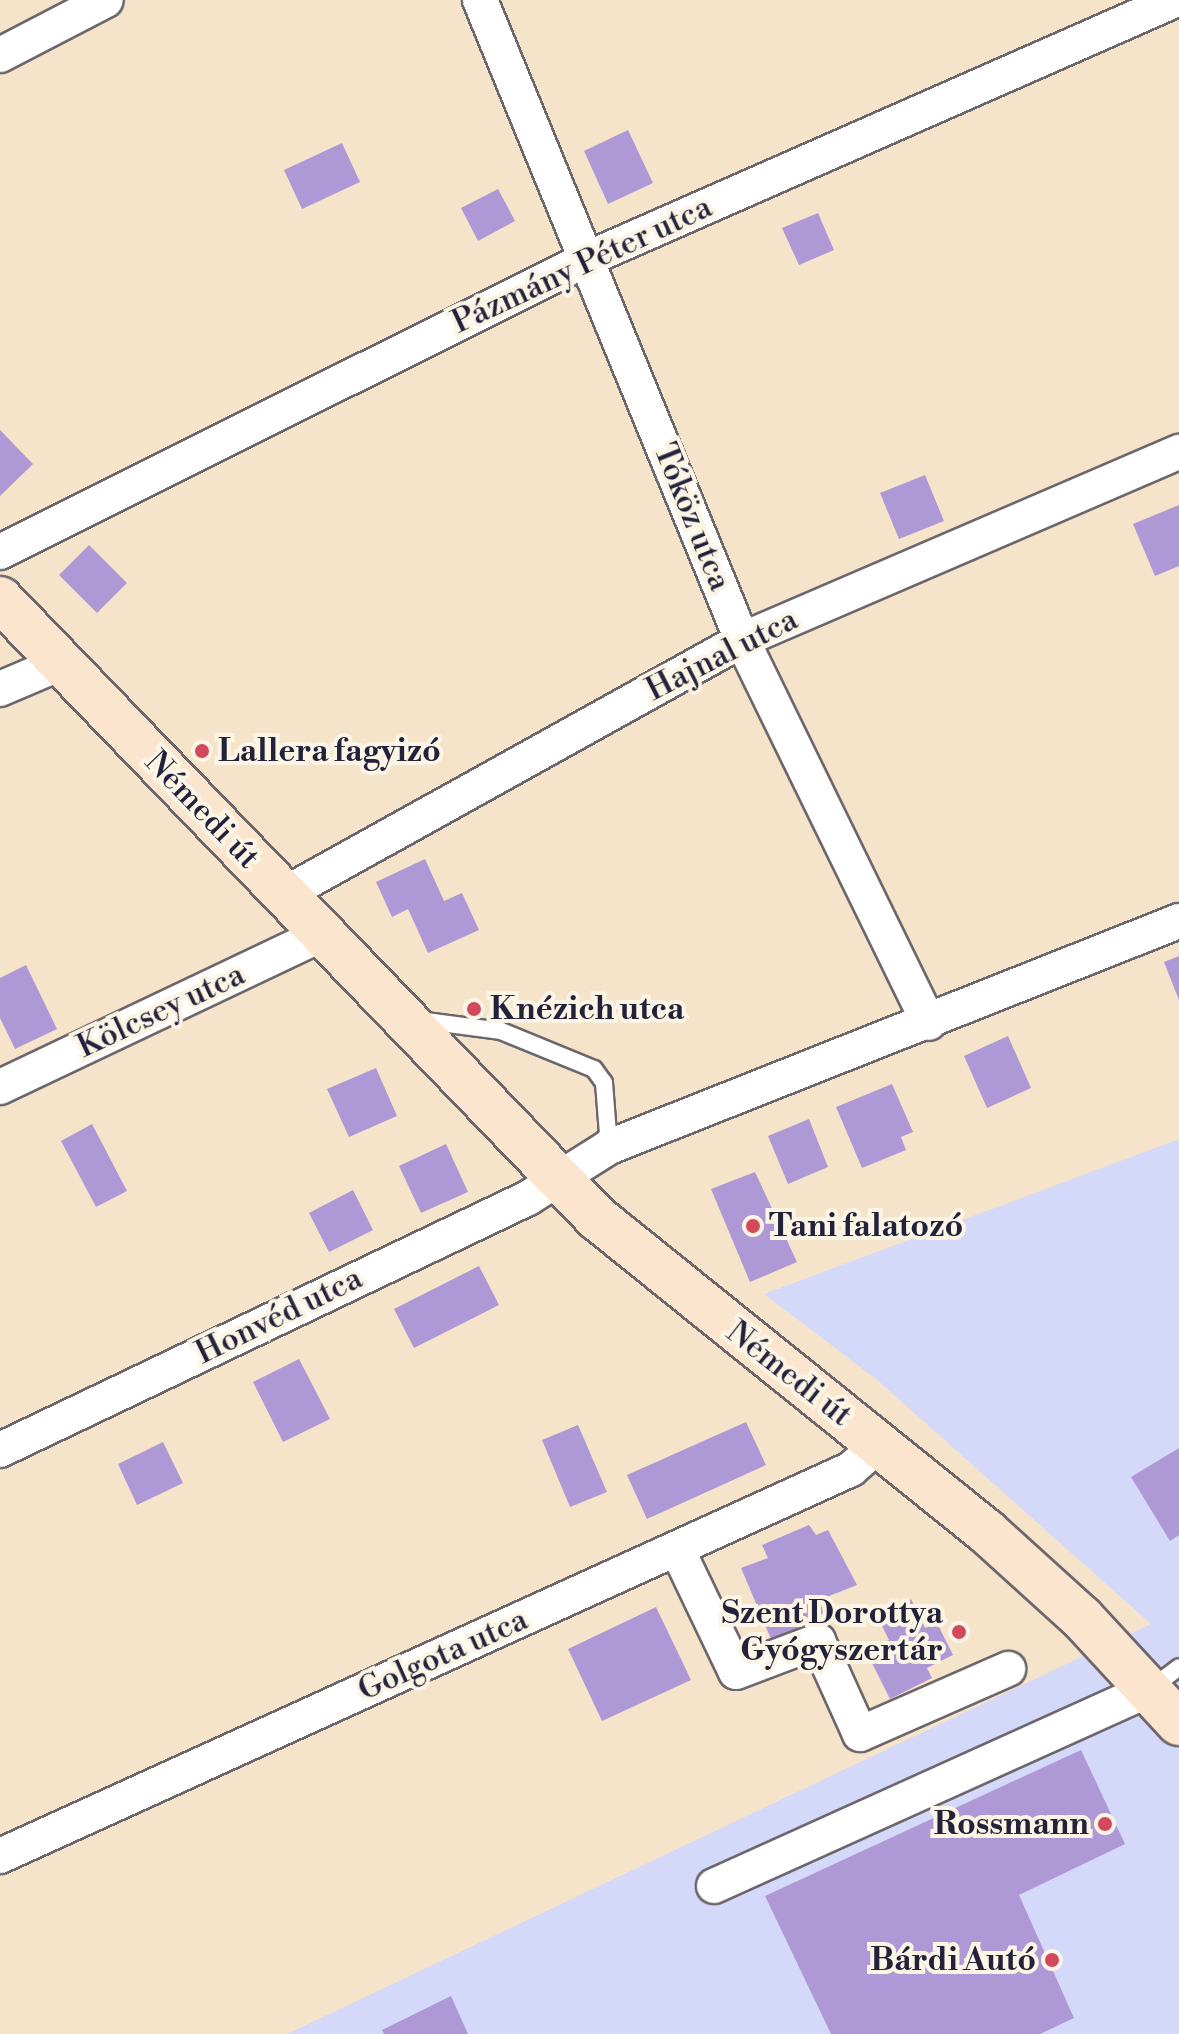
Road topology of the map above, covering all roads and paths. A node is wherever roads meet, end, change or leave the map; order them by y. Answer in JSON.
{"nodes":[{"id":1,"x":106,"y":0,"type":"edge"},
{"id":2,"x":480,"y":0,"type":"edge"},
{"id":3,"x":1175,"y":0,"type":"edge"},
{"id":4,"x":3,"y":43,"type":"edge"},
{"id":5,"x":587,"y":259,"type":"junction"},
{"id":6,"x":1179,"y":452,"type":"edge"},
{"id":7,"x":0,"y":552,"type":"edge"},
{"id":8,"x":0,"y":599,"type":"edge"},
{"id":9,"x":742,"y":640,"type":"junction"},
{"id":10,"x":61,"y":663,"type":"junction"},
{"id":11,"x":0,"y":689,"type":"edge"},
{"id":12,"x":283,"y":895,"type":"junction"},
{"id":13,"x":1179,"y":921,"type":"edge"},
{"id":14,"x":322,"y":934,"type":"junction"},
{"id":15,"x":403,"y":1020,"type":"junction"},
{"id":16,"x":929,"y":1023,"type":"junction"},
{"id":17,"x":0,"y":1087,"type":"edge"},
{"id":18,"x":609,"y":1147,"type":"junction"},
{"id":19,"x":556,"y":1179,"type":"junction"},
{"id":20,"x":880,"y":1444,"type":"junction"},
{"id":21,"x":0,"y":1450,"type":"edge"},
{"id":22,"x":677,"y":1549,"type":"junction"},
{"id":23,"x":1008,"y":1669,"type":"dead end"},
{"id":24,"x":1164,"y":1679,"type":"edge"},
{"id":25,"x":1179,"y":1723,"type":"edge"},
{"id":26,"x":0,"y":1856,"type":"edge"},
{"id":27,"x":714,"y":1886,"type":"dead end"}],
"edges":[{"from":1,"to":4,"type":"street"},
{"from":2,"to":5,"type":"street","name":"Tóköz utca"},
{"from":3,"to":5,"type":"street","name":"Pázmány Péter utca"},
{"from":5,"to":7,"type":"street","name":"Pázmány Péter utca"},
{"from":5,"to":9,"type":"street","name":"Tóköz utca"},
{"from":6,"to":9,"type":"street","name":"Hajnal utca"},
{"from":8,"to":10,"type":"main road","name":"Némedi út"},
{"from":9,"to":12,"type":"street","name":"Hajnal utca"},
{"from":9,"to":16,"type":"street","name":"Tóköz utca"},
{"from":10,"to":11,"type":"street"},
{"from":10,"to":12,"type":"main road","name":"Némedi út"},
{"from":12,"to":14,"type":"main road","name":"Némedi út"},
{"from":13,"to":16,"type":"street"},
{"from":14,"to":15,"type":"main road","name":"Némedi út"},
{"from":14,"to":17,"type":"street","name":"Kölcsey utca"},
{"from":15,"to":18,"type":"lane"},
{"from":15,"to":19,"type":"main road","name":"Némedi út"},
{"from":16,"to":18,"type":"street"},
{"from":18,"to":19,"type":"street"},
{"from":19,"to":20,"type":"main road","name":"Némedi út"},
{"from":19,"to":21,"type":"street","name":"Honvéd utca"},
{"from":20,"to":22,"type":"street","name":"Golgota utca"},
{"from":20,"to":24,"type":"main road","name":"Némedi út"},
{"from":22,"to":23,"type":"street"},
{"from":22,"to":26,"type":"street","name":"Golgota utca"},
{"from":24,"to":25,"type":"main road","name":"Némedi út"},
{"from":24,"to":27,"type":"street"}]}
